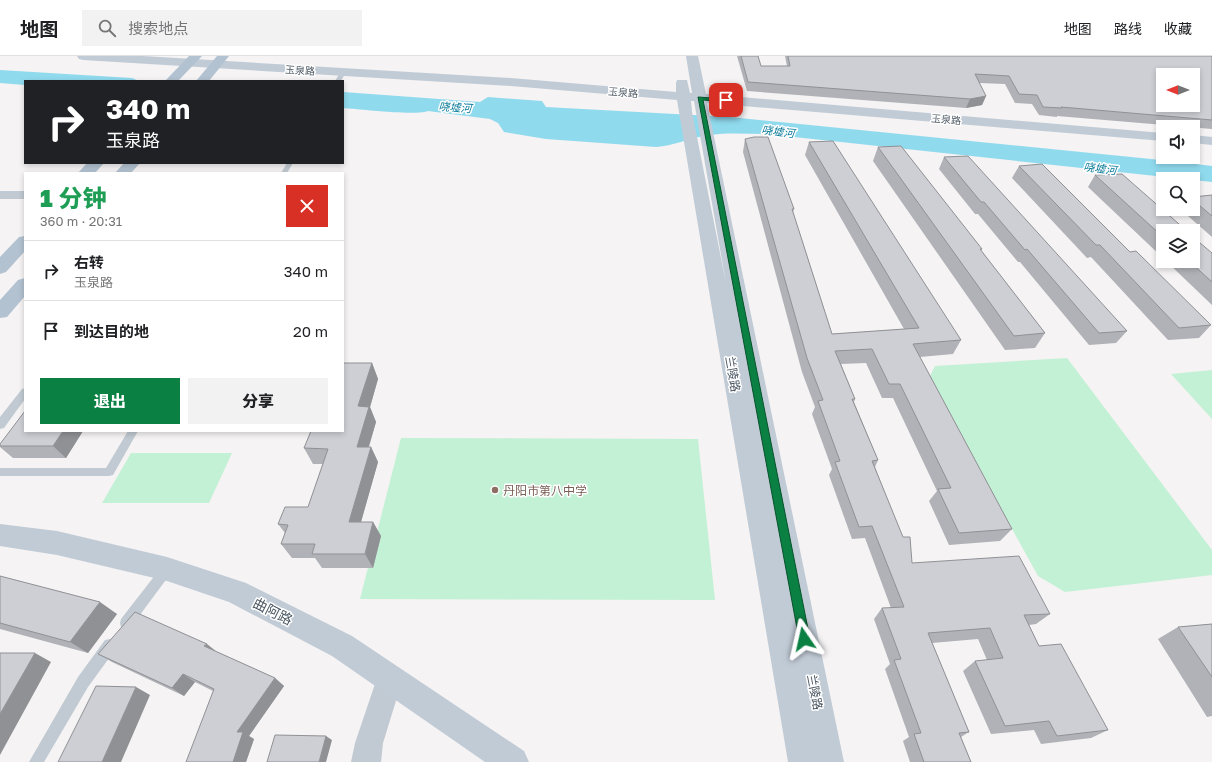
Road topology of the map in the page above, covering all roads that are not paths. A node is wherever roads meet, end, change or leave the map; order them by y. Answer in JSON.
{"nodes":[{"id":1,"x":83,"y":56,"type":"edge"},
{"id":2,"x":692,"y":56,"type":"edge"},
{"id":3,"x":193,"y":59,"type":"edge"},
{"id":4,"x":212,"y":69,"type":"edge"},
{"id":5,"x":680,"y":70,"type":"dead end"},
{"id":6,"x":340,"y":77,"type":"edge"},
{"id":7,"x":173,"y":78,"type":"edge"},
{"id":8,"x":683,"y":97,"type":"junction"},
{"id":9,"x":701,"y":105,"type":"junction"},
{"id":10,"x":1156,"y":137,"type":"edge"},
{"id":11,"x":1200,"y":140,"type":"edge"},
{"id":12,"x":699,"y":141,"type":"junction"},
{"id":13,"x":1212,"y":141,"type":"edge"},
{"id":14,"x":95,"y":164,"type":"edge"},
{"id":15,"x":131,"y":164,"type":"edge"},
{"id":16,"x":87,"y":172,"type":"edge"},
{"id":17,"x":124,"y":172,"type":"edge"},
{"id":18,"x":24,"y":195,"type":"edge"},
{"id":19,"x":0,"y":196,"type":"edge"},
{"id":20,"x":24,"y":241,"type":"edge"},
{"id":21,"x":0,"y":268,"type":"edge"},
{"id":22,"x":24,"y":285,"type":"edge"},
{"id":23,"x":0,"y":312,"type":"edge"},
{"id":24,"x":24,"y":393,"type":"edge"},
{"id":25,"x":0,"y":425,"type":"edge"},
{"id":26,"x":132,"y":432,"type":"edge"},
{"id":27,"x":0,"y":472,"type":"edge"},
{"id":28,"x":0,"y":535,"type":"edge"},
{"id":29,"x":167,"y":569,"type":"junction"},
{"id":30,"x":390,"y":678,"type":"junction"},
{"id":31,"x":36,"y":762,"type":"edge"},
{"id":32,"x":366,"y":762,"type":"edge"},
{"id":33,"x":513,"y":762,"type":"edge"},
{"id":34,"x":804,"y":762,"type":"edge"},
{"id":35,"x":828,"y":762,"type":"edge"}],
"edges":[{"from":1,"to":3,"type":"street","name":"玉泉路"},
{"from":2,"to":9,"type":"street","name":"兰陵路"},
{"from":3,"to":4,"type":"street","name":"玉泉路"},
{"from":3,"to":7,"type":"main road"},
{"from":4,"to":6,"type":"street","name":"玉泉路"},
{"from":5,"to":8,"type":"street","name":"兰陵路"},
{"from":6,"to":8,"type":"street","name":"玉泉路"},
{"from":8,"to":9,"type":"street","name":"玉泉路"},
{"from":8,"to":12,"type":"street","name":"兰陵路"},
{"from":9,"to":10,"type":"street","name":"玉泉路"},
{"from":9,"to":12,"type":"street","name":"兰陵路"},
{"from":11,"to":13,"type":"street"},
{"from":12,"to":34,"type":"street","name":"兰陵路"},
{"from":12,"to":35,"type":"street","name":"兰陵路"},
{"from":14,"to":16,"type":"main road"},
{"from":15,"to":17,"type":"main road"},
{"from":18,"to":19,"type":"street"},
{"from":20,"to":21,"type":"main road"},
{"from":22,"to":23,"type":"main road"},
{"from":24,"to":25,"type":"lane"},
{"from":26,"to":27,"type":"lane"},
{"from":28,"to":29,"type":"street","name":"曲阿路"},
{"from":29,"to":30,"type":"street","name":"曲阿路"},
{"from":29,"to":31,"type":"lane"},
{"from":30,"to":32,"type":"street"},
{"from":30,"to":33,"type":"street","name":"曲阿路"}]}
